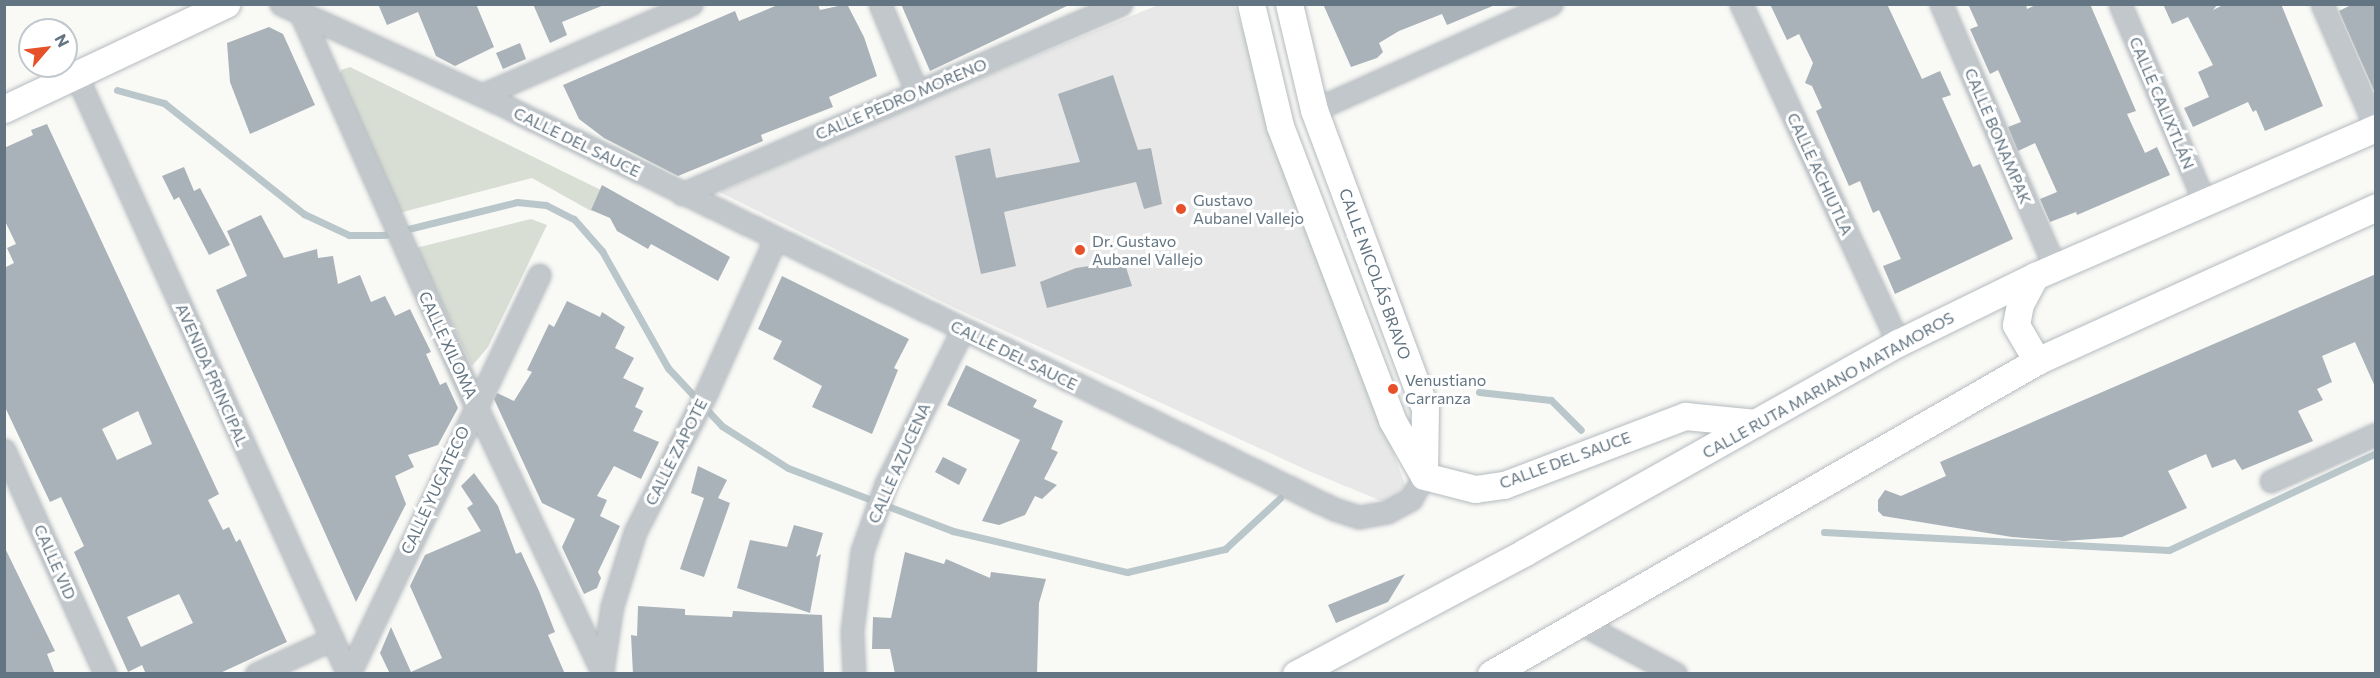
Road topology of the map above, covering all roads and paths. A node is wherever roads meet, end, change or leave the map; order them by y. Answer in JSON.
{"nodes":[{"id":1,"x":226,"y":4,"type":"edge"},
{"id":2,"x":281,"y":4,"type":"edge"},
{"id":3,"x":691,"y":4,"type":"edge"},
{"id":4,"x":880,"y":4,"type":"edge"},
{"id":5,"x":1121,"y":4,"type":"edge"},
{"id":6,"x":1251,"y":4,"type":"edge"},
{"id":7,"x":1289,"y":4,"type":"edge"},
{"id":8,"x":1551,"y":4,"type":"edge"},
{"id":9,"x":1741,"y":4,"type":"edge"},
{"id":10,"x":1941,"y":4,"type":"edge"},
{"id":11,"x":2120,"y":4,"type":"edge"},
{"id":12,"x":2322,"y":4,"type":"edge"},
{"id":13,"x":301,"y":14,"type":"junction"},
{"id":14,"x":78,"y":75,"type":"edge"},
{"id":15,"x":72,"y":78,"type":"edge"},
{"id":16,"x":77,"y":78,"type":"edge"},
{"id":17,"x":917,"y":93,"type":"junction"},
{"id":18,"x":482,"y":95,"type":"junction"},
{"id":19,"x":4,"y":109,"type":"edge"},
{"id":20,"x":1314,"y":110,"type":"junction"},
{"id":21,"x":2376,"y":128,"type":"edge"},
{"id":22,"x":682,"y":194,"type":"junction"},
{"id":23,"x":2204,"y":201,"type":"junction"},
{"id":24,"x":2376,"y":207,"type":"edge"},
{"id":25,"x":775,"y":240,"type":"junction"},
{"id":26,"x":2045,"y":272,"type":"junction"},
{"id":27,"x":539,"y":275,"type":"dead end"},
{"id":28,"x":962,"y":331,"type":"junction"},
{"id":29,"x":1898,"y":343,"type":"junction"},
{"id":30,"x":2037,"y":361,"type":"junction"},
{"id":31,"x":475,"y":404,"type":"junction"},
{"id":32,"x":1756,"y":423,"type":"junction"},
{"id":33,"x":2376,"y":434,"type":"edge"},
{"id":34,"x":4,"y":450,"type":"edge"},
{"id":35,"x":1424,"y":476,"type":"junction"},
{"id":36,"x":2271,"y":481,"type":"dead end"},
{"id":37,"x":1582,"y":624,"type":"junction"},
{"id":38,"x":332,"y":639,"type":"junction"},
{"id":39,"x":603,"y":672,"type":"edge"},
{"id":40,"x":105,"y":674,"type":"edge"},
{"id":41,"x":256,"y":674,"type":"edge"},
{"id":42,"x":348,"y":674,"type":"edge"},
{"id":43,"x":854,"y":674,"type":"edge"},
{"id":44,"x":1296,"y":674,"type":"edge"},
{"id":45,"x":1491,"y":674,"type":"edge"},
{"id":46,"x":1676,"y":674,"type":"edge"}],
"edges":[{"from":1,"to":14,"type":"main road"},
{"from":2,"to":13,"type":"street","name":"CALLE DEL SAUCE"},
{"from":3,"to":18,"type":"street"},
{"from":4,"to":17,"type":"street"},
{"from":5,"to":17,"type":"street","name":"CALLE PEDRO MORENO"},
{"from":6,"to":35,"type":"main road"},
{"from":7,"to":20,"type":"main road","name":"CALLE NICOLÁS BRAVO"},
{"from":8,"to":20,"type":"street"},
{"from":9,"to":29,"type":"street","name":"CALLE ACHIUTLA"},
{"from":10,"to":26,"type":"street","name":"CALLE BONAMPAK"},
{"from":11,"to":23,"type":"street","name":"CALLE CALIXTLÁN"},
{"from":12,"to":21,"type":"street"},
{"from":13,"to":18,"type":"street","name":"CALLE DEL SAUCE"},
{"from":13,"to":31,"type":"street","name":"CALLE XILOMA"},
{"from":15,"to":19,"type":"main road"},
{"from":16,"to":38,"type":"street","name":"AVENIDA PRINCIPAL"},
{"from":17,"to":22,"type":"street","name":"CALLE PEDRO MORENO"},
{"from":18,"to":22,"type":"street","name":"CALLE DEL SAUCE"},
{"from":20,"to":35,"type":"main road","name":"CALLE NICOLÁS BRAVO"},
{"from":21,"to":23,"type":"main road","name":"CALLE RUTA MARIANO MATAMOROS"},
{"from":22,"to":25,"type":"street","name":"CALLE DEL SAUCE"},
{"from":23,"to":26,"type":"main road","name":"CALLE RUTA MARIANO MATAMOROS"},
{"from":24,"to":30,"type":"main road"},
{"from":25,"to":28,"type":"street","name":"CALLE DEL SAUCE"},
{"from":25,"to":39,"type":"street","name":"CALLE ZAPOTE"},
{"from":26,"to":29,"type":"main road","name":"CALLE RUTA MARIANO MATAMOROS"},
{"from":26,"to":30,"type":"main road"},
{"from":27,"to":31,"type":"street","name":"CALLE YUCATECO"},
{"from":28,"to":35,"type":"street","name":"CALLE DEL SAUCE"},
{"from":28,"to":43,"type":"street","name":"CALLE AZUCENA"},
{"from":29,"to":32,"type":"main road","name":"CALLE RUTA MARIANO MATAMOROS"},
{"from":30,"to":37,"type":"main road"},
{"from":31,"to":39,"type":"street","name":"CALLE XILOMA"},
{"from":31,"to":42,"type":"street","name":"CALLE YUCATECO"},
{"from":32,"to":35,"type":"main road","name":"CALLE DEL SAUCE"},
{"from":32,"to":44,"type":"main road","name":"CALLE RUTA MARIANO MATAMOROS"},
{"from":33,"to":36,"type":"street"},
{"from":34,"to":40,"type":"street","name":"CALLE VID"},
{"from":37,"to":45,"type":"main road"},
{"from":37,"to":46,"type":"street"},
{"from":38,"to":41,"type":"street"},
{"from":38,"to":42,"type":"street","name":"AVENIDA PRINCIPAL"}]}
